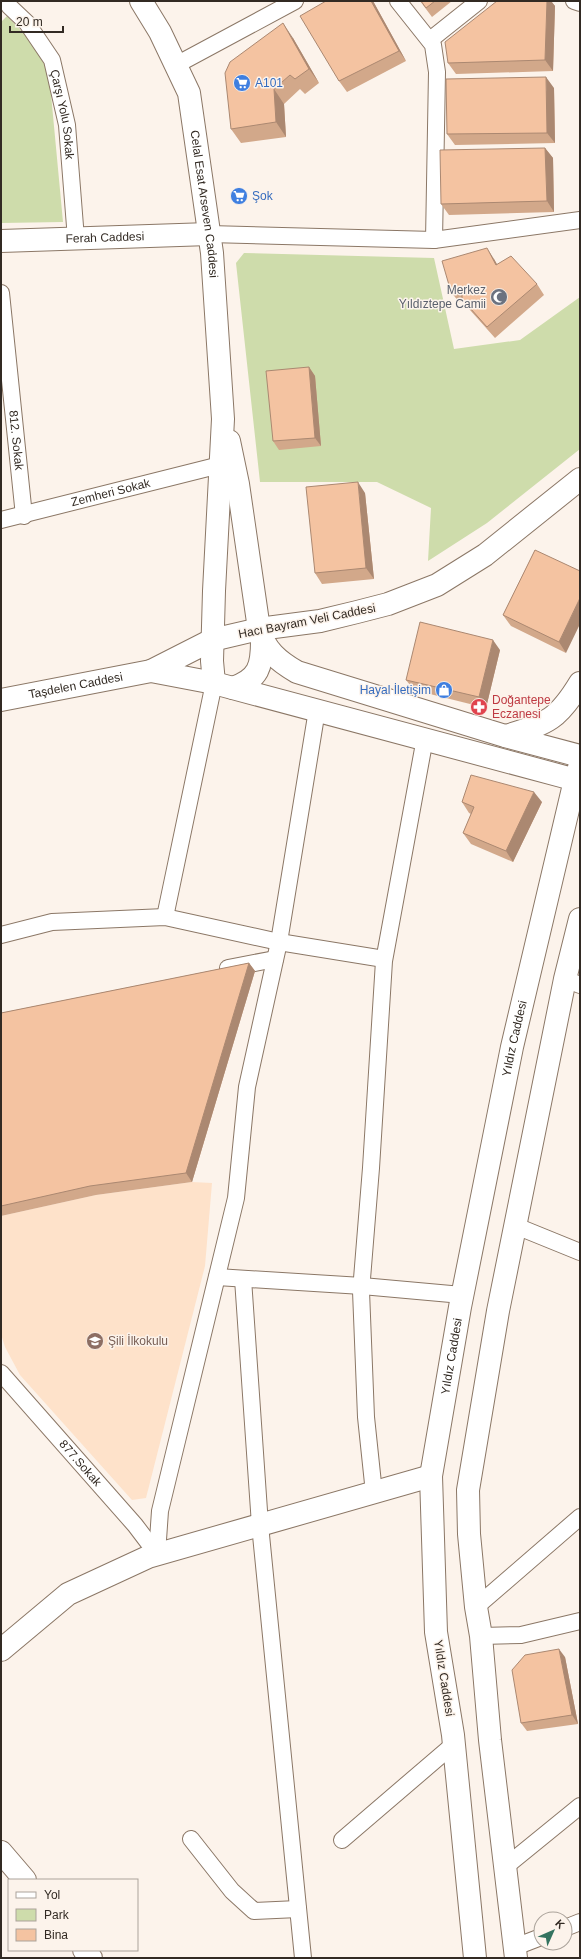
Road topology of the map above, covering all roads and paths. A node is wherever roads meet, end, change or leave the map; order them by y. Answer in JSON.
{"nodes":[{"id":1,"x":141,"y":1,"type":"edge"},
{"id":2,"x":295,"y":1,"type":"edge"},
{"id":3,"x":398,"y":1,"type":"edge"},
{"id":4,"x":479,"y":1,"type":"edge"},
{"id":5,"x":574,"y":1,"type":"edge"},
{"id":6,"x":580,"y":3,"type":"edge"},
{"id":7,"x":8,"y":6,"type":"edge"},
{"id":8,"x":430,"y":40,"type":"junction"},
{"id":9,"x":176,"y":65,"type":"junction"},
{"id":10,"x":580,"y":220,"type":"edge"},
{"id":11,"x":210,"y":234,"type":"junction"},
{"id":12,"x":76,"y":239,"type":"junction"},
{"id":13,"x":434,"y":240,"type":"junction"},
{"id":14,"x":1,"y":241,"type":"edge"},
{"id":15,"x":1,"y":293,"type":"edge"},
{"id":16,"x":223,"y":419,"type":"junction"},
{"id":17,"x":220,"y":465,"type":"junction"},
{"id":18,"x":580,"y":479,"type":"edge"},
{"id":19,"x":24,"y":516,"type":"junction"},
{"id":20,"x":1,"y":520,"type":"edge"},
{"id":21,"x":260,"y":635,"type":"junction"},
{"id":22,"x":212,"y":640,"type":"junction"},
{"id":23,"x":151,"y":671,"type":"junction"},
{"id":24,"x":580,"y":683,"type":"edge"},
{"id":25,"x":224,"y":686,"type":"junction"},
{"id":26,"x":1,"y":700,"type":"edge"},
{"id":27,"x":317,"y":710,"type":"junction"},
{"id":28,"x":506,"y":736,"type":"junction"},
{"id":29,"x":425,"y":738,"type":"junction"},
{"id":30,"x":580,"y":756,"type":"edge"},
{"id":31,"x":578,"y":775,"type":"edge"},
{"id":32,"x":165,"y":918,"type":"junction"},
{"id":33,"x":580,"y":920,"type":"edge"},
{"id":34,"x":1,"y":935,"type":"edge"},
{"id":35,"x":279,"y":942,"type":"junction"},
{"id":36,"x":275,"y":959,"type":"junction"},
{"id":37,"x":384,"y":959,"type":"junction"},
{"id":38,"x":212,"y":971,"type":"edge"},
{"id":39,"x":573,"y":982,"type":"edge"},
{"id":40,"x":516,"y":1226,"type":"junction"},
{"id":41,"x":580,"y":1252,"type":"edge"},
{"id":42,"x":217,"y":1277,"type":"junction"},
{"id":43,"x":242,"y":1279,"type":"junction"},
{"id":44,"x":362,"y":1286,"type":"junction"},
{"id":45,"x":462,"y":1295,"type":"junction"},
{"id":46,"x":1,"y":1372,"type":"edge"},
{"id":47,"x":431,"y":1476,"type":"junction"},
{"id":48,"x":374,"y":1493,"type":"junction"},
{"id":49,"x":580,"y":1517,"type":"edge"},
{"id":50,"x":260,"y":1525,"type":"junction"},
{"id":51,"x":158,"y":1554,"type":"junction"},
{"id":52,"x":476,"y":1607,"type":"junction"},
{"id":53,"x":580,"y":1621,"type":"edge"},
{"id":54,"x":481,"y":1636,"type":"junction"},
{"id":55,"x":1,"y":1650,"type":"edge"},
{"id":56,"x":454,"y":1744,"type":"junction"},
{"id":57,"x":580,"y":1806,"type":"edge"},
{"id":58,"x":191,"y":1839,"type":"dead end"},
{"id":59,"x":342,"y":1840,"type":"dead end"},
{"id":60,"x":1,"y":1852,"type":"edge"},
{"id":61,"x":505,"y":1867,"type":"junction"},
{"id":62,"x":24,"y":1879,"type":"edge"},
{"id":63,"x":298,"y":1909,"type":"junction"},
{"id":64,"x":533,"y":1942,"type":"edge"},
{"id":65,"x":515,"y":1952,"type":"edge"},
{"id":66,"x":303,"y":1958,"type":"edge"},
{"id":67,"x":475,"y":1958,"type":"edge"}],
"edges":[{"from":1,"to":9,"type":"main road","name":"Celal Esat Arseven Caddesi"},
{"from":2,"to":9,"type":"street"},
{"from":3,"to":8,"type":"street"},
{"from":4,"to":8,"type":"street"},
{"from":5,"to":6,"type":"street"},
{"from":7,"to":12,"type":"street","name":"Çarşı Yolu Sokak"},
{"from":8,"to":13,"type":"street"},
{"from":9,"to":11,"type":"main road","name":"Celal Esat Arseven Caddesi"},
{"from":10,"to":13,"type":"street"},
{"from":11,"to":12,"type":"main road","name":"Ferah Caddesi"},
{"from":11,"to":13,"type":"street"},
{"from":11,"to":16,"type":"main road","name":"Celal Esat Arseven Caddesi"},
{"from":12,"to":14,"type":"main road","name":"Ferah Caddesi"},
{"from":15,"to":19,"type":"street","name":"812. Sokak"},
{"from":16,"to":17,"type":"main road"},
{"from":16,"to":21,"type":"main road"},
{"from":17,"to":19,"type":"street","name":"Zemheri Sokak"},
{"from":17,"to":22,"type":"main road"},
{"from":18,"to":21,"type":"main road","name":"Hacı Bayram Veli Caddesi"},
{"from":19,"to":20,"type":"street","name":"Zemheri Sokak"},
{"from":21,"to":22,"type":"main road","name":"Hacı Bayram Veli Caddesi"},
{"from":21,"to":25,"type":"main road"},
{"from":21,"to":28,"type":"main road"},
{"from":22,"to":23,"type":"main road","name":"Hacı Bayram Veli Caddesi"},
{"from":22,"to":25,"type":"main road"},
{"from":23,"to":25,"type":"main road"},
{"from":23,"to":26,"type":"main road","name":"Taşdelen Caddesi"},
{"from":24,"to":28,"type":"main road"},
{"from":25,"to":27,"type":"main road"},
{"from":25,"to":32,"type":"street"},
{"from":27,"to":29,"type":"main road"},
{"from":27,"to":35,"type":"street"},
{"from":28,"to":30,"type":"main road"},
{"from":29,"to":31,"type":"main road"},
{"from":29,"to":37,"type":"street"},
{"from":31,"to":45,"type":"main road","name":"Yıldız Caddesi"},
{"from":32,"to":34,"type":"street"},
{"from":32,"to":35,"type":"street"},
{"from":33,"to":39,"type":"main road"},
{"from":35,"to":36,"type":"street"},
{"from":35,"to":37,"type":"street"},
{"from":36,"to":38,"type":"street"},
{"from":36,"to":42,"type":"street"},
{"from":37,"to":44,"type":"street"},
{"from":39,"to":40,"type":"main road"},
{"from":40,"to":41,"type":"street"},
{"from":40,"to":52,"type":"main road"},
{"from":42,"to":43,"type":"street"},
{"from":42,"to":51,"type":"street"},
{"from":43,"to":44,"type":"street"},
{"from":43,"to":50,"type":"street"},
{"from":44,"to":45,"type":"street"},
{"from":44,"to":48,"type":"street"},
{"from":45,"to":47,"type":"main road","name":"Yıldız Caddesi"},
{"from":46,"to":51,"type":"street","name":"877.Sokak"},
{"from":47,"to":48,"type":"main road"},
{"from":47,"to":56,"type":"main road","name":"Yıldız Caddesi"},
{"from":48,"to":50,"type":"main road"},
{"from":49,"to":52,"type":"street"},
{"from":50,"to":51,"type":"main road"},
{"from":50,"to":63,"type":"street"},
{"from":51,"to":55,"type":"main road"},
{"from":52,"to":54,"type":"main road"},
{"from":53,"to":54,"type":"street"},
{"from":54,"to":61,"type":"main road"},
{"from":56,"to":59,"type":"street"},
{"from":56,"to":67,"type":"main road","name":"Yıldız Caddesi"},
{"from":57,"to":61,"type":"street"},
{"from":58,"to":63,"type":"street"},
{"from":60,"to":62,"type":"main road"},
{"from":61,"to":65,"type":"main road"},
{"from":63,"to":66,"type":"street"},
{"from":64,"to":65,"type":"street"}]}
